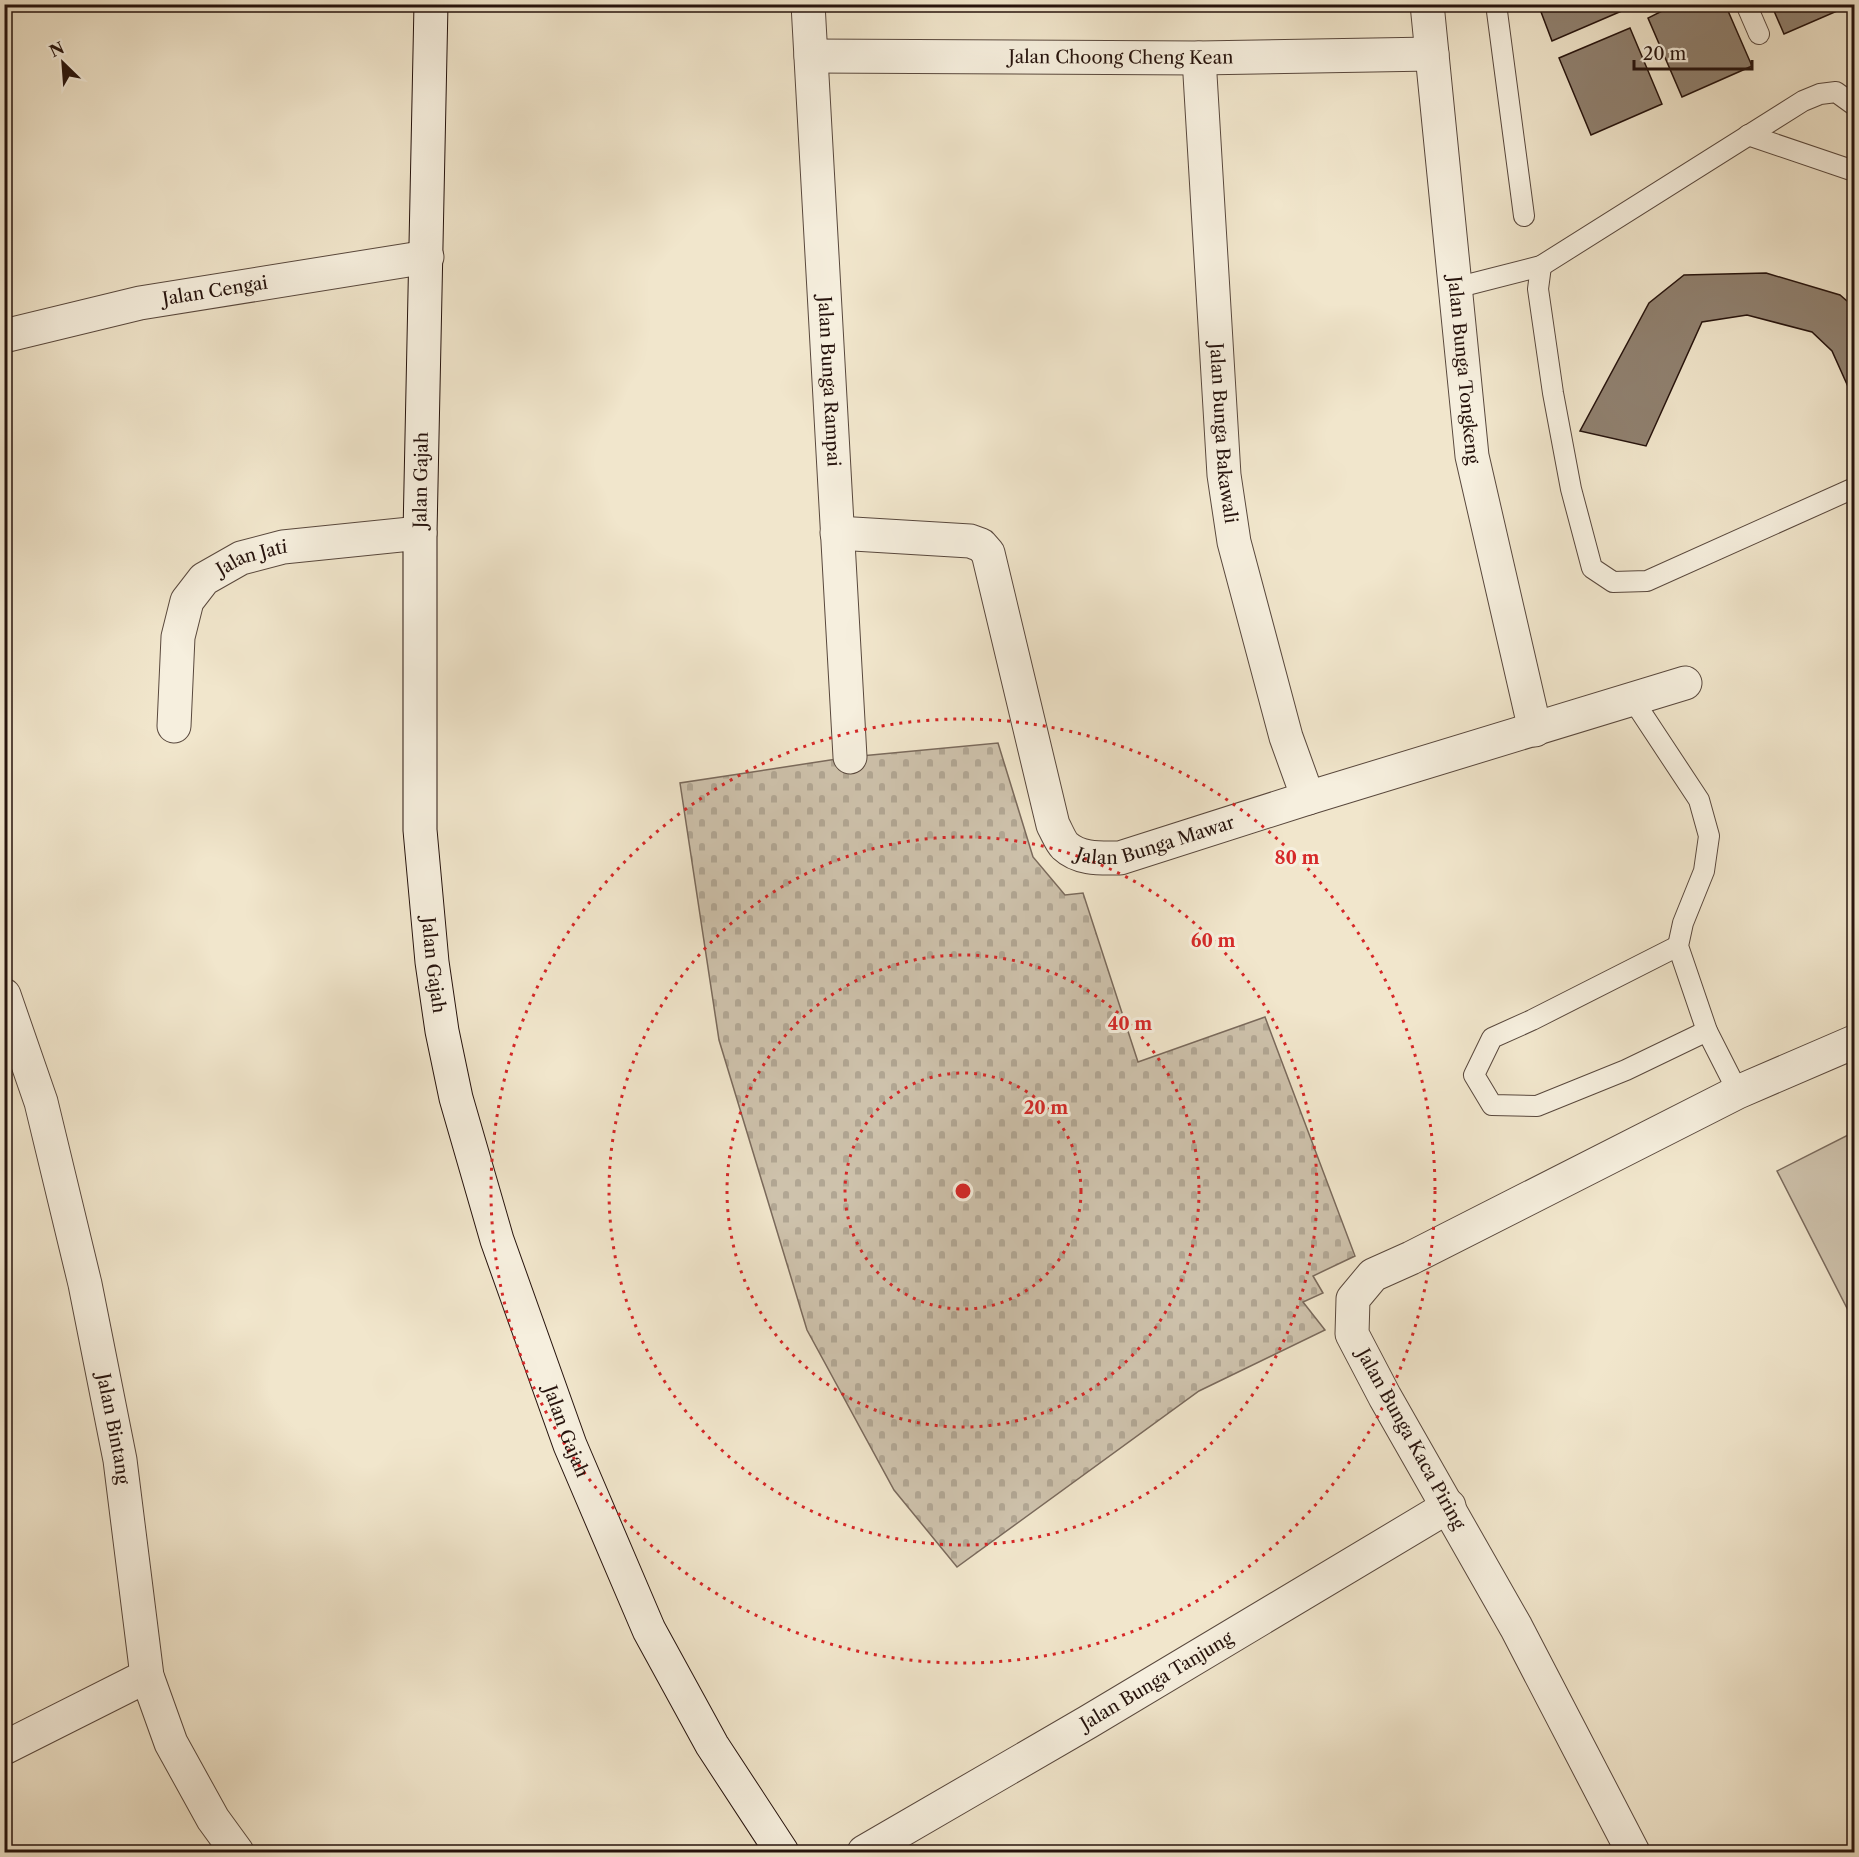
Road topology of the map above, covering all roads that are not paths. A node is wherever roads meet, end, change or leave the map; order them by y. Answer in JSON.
{"nodes":[{"id":1,"x":431,"y":4,"type":"edge"},
{"id":2,"x":808,"y":4,"type":"edge"},
{"id":3,"x":1427,"y":4,"type":"edge"},
{"id":4,"x":1496,"y":4,"type":"edge"},
{"id":5,"x":1746,"y":4,"type":"edge"},
{"id":6,"x":1759,"y":34,"type":"dead end"},
{"id":7,"x":1432,"y":54,"type":"junction"},
{"id":8,"x":811,"y":56,"type":"junction"},
{"id":9,"x":1198,"y":58,"type":"junction"},
{"id":10,"x":1854,"y":105,"type":"edge"},
{"id":11,"x":1748,"y":135,"type":"junction"},
{"id":12,"x":1854,"y":171,"type":"edge"},
{"id":13,"x":1524,"y":216,"type":"dead end"},
{"id":14,"x":427,"y":257,"type":"junction"},
{"id":15,"x":1541,"y":266,"type":"junction"},
{"id":16,"x":1455,"y":288,"type":"junction"},
{"id":17,"x":4,"y":336,"type":"edge"},
{"id":18,"x":1854,"y":488,"type":"edge"},
{"id":19,"x":837,"y":532,"type":"junction"},
{"id":20,"x":420,"y":533,"type":"junction"},
{"id":21,"x":1685,"y":683,"type":"dead end"},
{"id":22,"x":1633,"y":700,"type":"junction"},
{"id":23,"x":174,"y":726,"type":"dead end"},
{"id":24,"x":1535,"y":730,"type":"junction"},
{"id":25,"x":850,"y":757,"type":"dead end"},
{"id":26,"x":1308,"y":798,"type":"junction"},
{"id":27,"x":1678,"y":946,"type":"junction"},
{"id":28,"x":4,"y":995,"type":"edge"},
{"id":29,"x":1707,"y":1031,"type":"junction"},
{"id":30,"x":1854,"y":1042,"type":"edge"},
{"id":31,"x":1738,"y":1092,"type":"junction"},
{"id":32,"x":1449,"y":1506,"type":"junction"},
{"id":33,"x":147,"y":1676,"type":"junction"},
{"id":34,"x":4,"y":1748,"type":"edge"},
{"id":35,"x":237,"y":1852,"type":"edge"},
{"id":36,"x":782,"y":1852,"type":"edge"},
{"id":37,"x":864,"y":1852,"type":"edge"},
{"id":38,"x":1633,"y":1852,"type":"edge"}],
"edges":[{"from":1,"to":14,"type":"street","name":"Jalan Gajah"},
{"from":2,"to":8,"type":"street","name":"Jalan Bunga Rampai"},
{"from":3,"to":7,"type":"street","name":"Jalan Bunga Tongkeng"},
{"from":4,"to":13,"type":"lane"},
{"from":5,"to":6,"type":"lane"},
{"from":7,"to":9,"type":"street","name":"Jalan Choong Cheng Kean"},
{"from":7,"to":16,"type":"street","name":"Jalan Bunga Tongkeng"},
{"from":8,"to":9,"type":"street","name":"Jalan Choong Cheng Kean"},
{"from":8,"to":19,"type":"street","name":"Jalan Bunga Rampai"},
{"from":9,"to":26,"type":"street","name":"Jalan Bunga Bakawali"},
{"from":10,"to":11,"type":"lane"},
{"from":11,"to":12,"type":"lane"},
{"from":11,"to":15,"type":"lane"},
{"from":14,"to":17,"type":"street","name":"Jalan Cengai"},
{"from":14,"to":20,"type":"street","name":"Jalan Gajah"},
{"from":15,"to":16,"type":"lane"},
{"from":15,"to":18,"type":"lane"},
{"from":16,"to":24,"type":"street","name":"Jalan Bunga Tongkeng"},
{"from":19,"to":25,"type":"street","name":"Jalan Bunga Rampai"},
{"from":19,"to":26,"type":"street","name":"Jalan Bunga Mawar"},
{"from":20,"to":23,"type":"street","name":"Jalan Jati"},
{"from":20,"to":36,"type":"street","name":"Jalan Gajah"},
{"from":21,"to":22,"type":"street","name":"Jalan Bunga Mawar"},
{"from":22,"to":24,"type":"street","name":"Jalan Bunga Mawar"},
{"from":22,"to":27,"type":"lane"},
{"from":24,"to":26,"type":"street","name":"Jalan Bunga Mawar"},
{"from":27,"to":29,"type":"lane"},
{"from":27,"to":29,"type":"lane"},
{"from":28,"to":33,"type":"street","name":"Jalan Bintang"},
{"from":29,"to":31,"type":"lane"},
{"from":30,"to":31,"type":"street","name":"Jalan Bunga Kaca Piring"},
{"from":31,"to":32,"type":"street","name":"Jalan Bunga Kaca Piring"},
{"from":32,"to":37,"type":"street","name":"Jalan Bunga Tanjung"},
{"from":32,"to":38,"type":"street","name":"Jalan Bunga Kaca Piring"},
{"from":33,"to":34,"type":"street"},
{"from":33,"to":35,"type":"street","name":"Jalan Bintang"}]}
